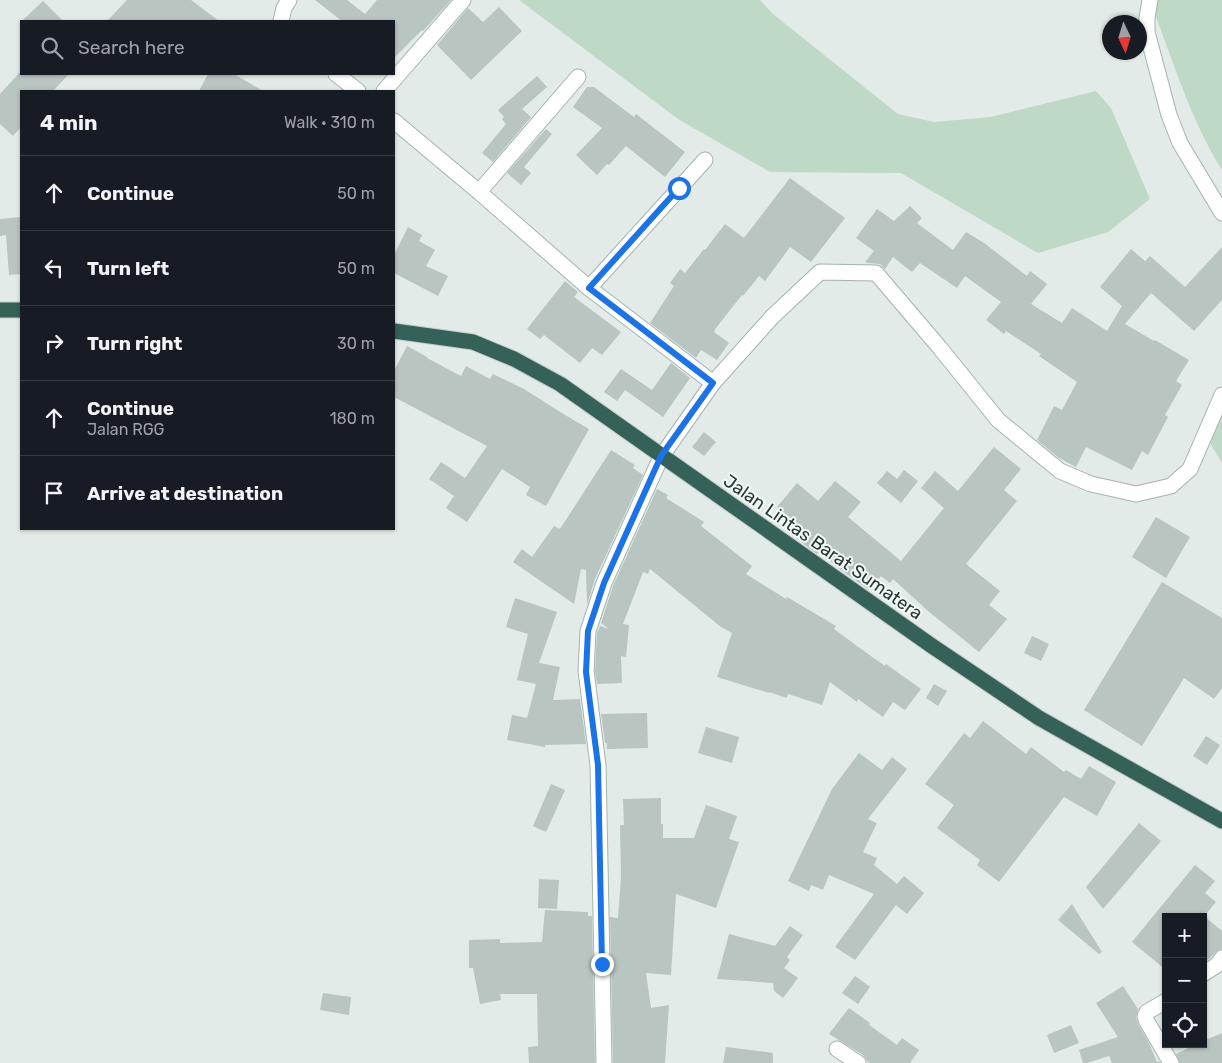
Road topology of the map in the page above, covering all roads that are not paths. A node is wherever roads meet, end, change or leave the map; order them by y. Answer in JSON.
{"nodes":[{"id":1,"x":289,"y":0,"type":"edge"},
{"id":2,"x":463,"y":0,"type":"edge"},
{"id":3,"x":1150,"y":0,"type":"edge"},
{"id":4,"x":281,"y":20,"type":"edge"},
{"id":5,"x":337,"y":75,"type":"edge"},
{"id":6,"x":578,"y":77,"type":"dead end"},
{"id":7,"x":357,"y":90,"type":"edge"},
{"id":8,"x":385,"y":90,"type":"edge"},
{"id":9,"x":395,"y":122,"type":"edge"},
{"id":10,"x":705,"y":160,"type":"dead end"},
{"id":11,"x":479,"y":192,"type":"junction"},
{"id":12,"x":1222,"y":213,"type":"edge"},
{"id":13,"x":589,"y":288,"type":"junction"},
{"id":14,"x":0,"y":310,"type":"edge"},
{"id":15,"x":20,"y":310,"type":"edge"},
{"id":16,"x":395,"y":331,"type":"edge"},
{"id":17,"x":713,"y":383,"type":"junction"},
{"id":18,"x":1222,"y":395,"type":"edge"},
{"id":19,"x":661,"y":456,"type":"junction"},
{"id":20,"x":1222,"y":821,"type":"edge"},
{"id":21,"x":1222,"y":958,"type":"edge"},
{"id":22,"x":1207,"y":971,"type":"edge"},
{"id":23,"x":1163,"y":1003,"type":"edge"},
{"id":24,"x":837,"y":1050,"type":"dead end"},
{"id":25,"x":604,"y":1063,"type":"edge"},
{"id":26,"x":858,"y":1063,"type":"edge"},
{"id":27,"x":1171,"y":1063,"type":"edge"}],
"edges":[{"from":1,"to":4,"type":"street"},
{"from":2,"to":8,"type":"street"},
{"from":3,"to":12,"type":"street"},
{"from":5,"to":7,"type":"street"},
{"from":6,"to":11,"type":"street"},
{"from":9,"to":11,"type":"street"},
{"from":10,"to":13,"type":"street"},
{"from":11,"to":13,"type":"street"},
{"from":13,"to":17,"type":"street"},
{"from":14,"to":15,"type":"highway"},
{"from":16,"to":19,"type":"highway","name":"Jalan Lintas Barat Sumatera"},
{"from":17,"to":18,"type":"street"},
{"from":17,"to":19,"type":"street"},
{"from":19,"to":20,"type":"highway","name":"Jalan Lintas Barat Sumatera"},
{"from":19,"to":25,"type":"street"},
{"from":21,"to":22,"type":"street"},
{"from":23,"to":27,"type":"street"},
{"from":24,"to":26,"type":"street"}]}
